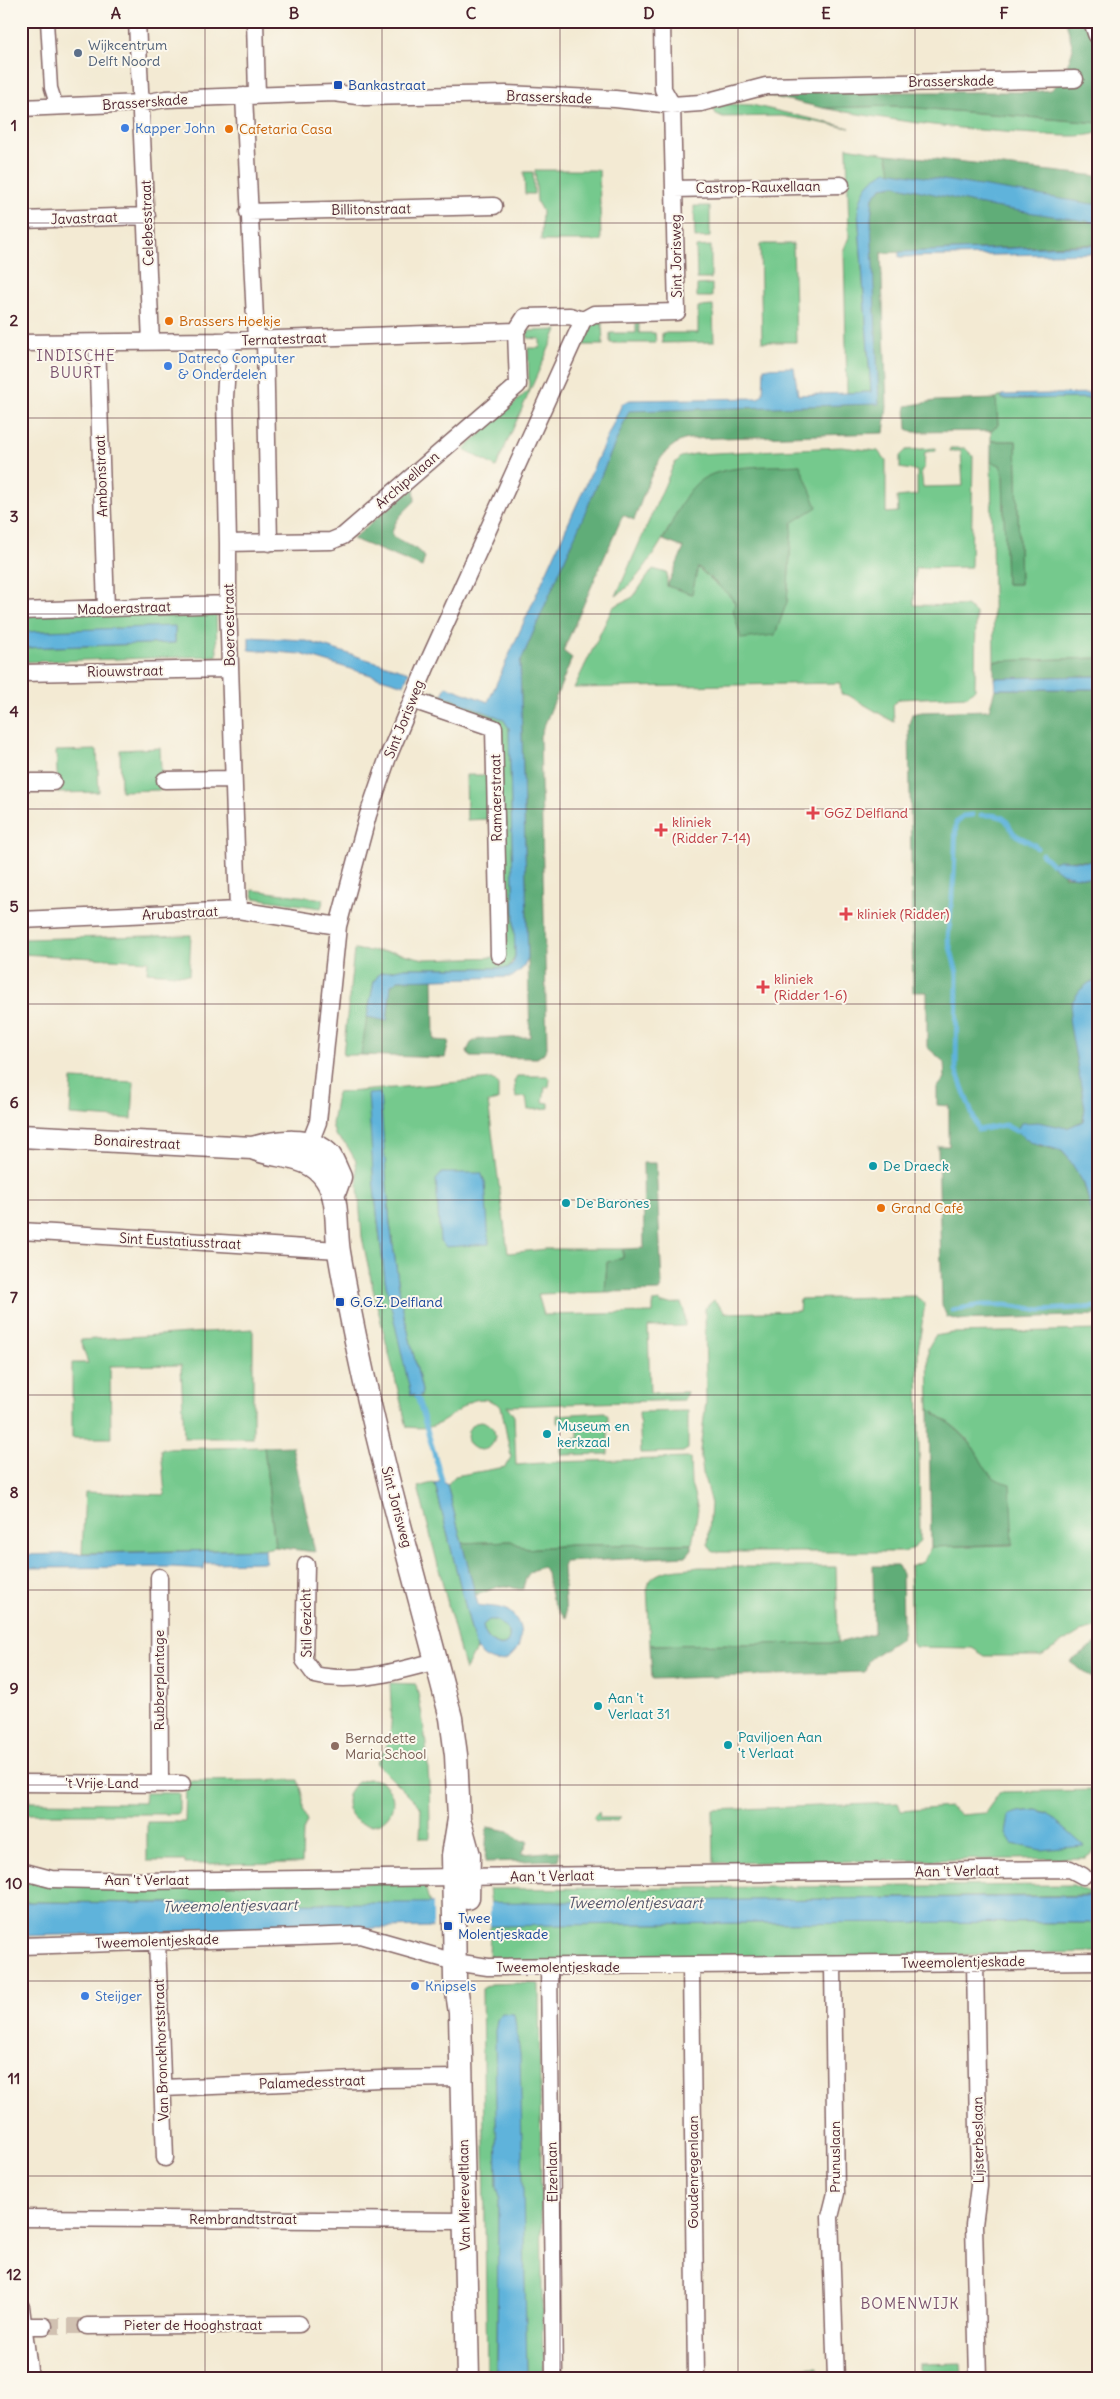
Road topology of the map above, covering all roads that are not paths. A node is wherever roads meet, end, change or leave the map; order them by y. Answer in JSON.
{"nodes":[{"id":1,"x":47,"y":21,"type":"edge"},
{"id":2,"x":137,"y":21,"type":"edge"},
{"id":3,"x":254,"y":21,"type":"edge"},
{"id":4,"x":662,"y":21,"type":"edge"},
{"id":5,"x":1095,"y":21,"type":"edge"},
{"id":6,"x":1099,"y":33,"type":"edge"},
{"id":7,"x":1075,"y":79,"type":"dead end"},
{"id":8,"x":250,"y":96,"type":"junction"},
{"id":9,"x":142,"y":104,"type":"junction"},
{"id":10,"x":672,"y":105,"type":"junction"},
{"id":11,"x":56,"y":107,"type":"junction"},
{"id":12,"x":21,"y":108,"type":"edge"},
{"id":13,"x":841,"y":185,"type":"dead end"},
{"id":14,"x":675,"y":189,"type":"junction"},
{"id":15,"x":494,"y":206,"type":"dead end"},
{"id":16,"x":248,"y":212,"type":"junction"},
{"id":17,"x":147,"y":216,"type":"junction"},
{"id":18,"x":21,"y":220,"type":"edge"},
{"id":19,"x":583,"y":320,"type":"junction"},
{"id":20,"x":516,"y":331,"type":"junction"},
{"id":21,"x":261,"y":339,"type":"junction"},
{"id":22,"x":229,"y":340,"type":"junction"},
{"id":23,"x":152,"y":342,"type":"junction"},
{"id":24,"x":21,"y":343,"type":"edge"},
{"id":25,"x":98,"y":343,"type":"junction"},
{"id":26,"x":228,"y":543,"type":"junction"},
{"id":27,"x":269,"y":543,"type":"junction"},
{"id":28,"x":228,"y":604,"type":"junction"},
{"id":29,"x":106,"y":608,"type":"junction"},
{"id":30,"x":21,"y":611,"type":"edge"},
{"id":31,"x":230,"y":669,"type":"junction"},
{"id":32,"x":21,"y":674,"type":"edge"},
{"id":33,"x":412,"y":700,"type":"junction"},
{"id":34,"x":233,"y":779,"type":"junction"},
{"id":35,"x":166,"y":780,"type":"dead end"},
{"id":36,"x":21,"y":782,"type":"edge"},
{"id":37,"x":53,"y":782,"type":"dead end"},
{"id":38,"x":238,"y":910,"type":"junction"},
{"id":39,"x":21,"y":920,"type":"edge"},
{"id":40,"x":338,"y":926,"type":"junction"},
{"id":41,"x":499,"y":954,"type":"dead end"},
{"id":42,"x":21,"y":1136,"type":"edge"},
{"id":43,"x":307,"y":1152,"type":"junction"},
{"id":44,"x":21,"y":1231,"type":"edge"},
{"id":45,"x":339,"y":1250,"type":"junction"},
{"id":46,"x":306,"y":1565,"type":"dead end"},
{"id":47,"x":159,"y":1576,"type":"dead end"},
{"id":48,"x":436,"y":1661,"type":"junction"},
{"id":49,"x":21,"y":1783,"type":"edge"},
{"id":50,"x":160,"y":1783,"type":"junction"},
{"id":51,"x":182,"y":1784,"type":"dead end"},
{"id":52,"x":21,"y":1871,"type":"edge"},
{"id":53,"x":1083,"y":1876,"type":"dead end"},
{"id":54,"x":461,"y":1886,"type":"junction"},
{"id":55,"x":157,"y":1941,"type":"junction"},
{"id":56,"x":21,"y":1946,"type":"edge"},
{"id":57,"x":1099,"y":1961,"type":"edge"},
{"id":58,"x":975,"y":1962,"type":"junction"},
{"id":59,"x":463,"y":1964,"type":"junction"},
{"id":60,"x":833,"y":1965,"type":"junction"},
{"id":61,"x":691,"y":1966,"type":"junction"},
{"id":62,"x":549,"y":1967,"type":"junction"},
{"id":63,"x":462,"y":2078,"type":"junction"},
{"id":64,"x":163,"y":2088,"type":"junction"},
{"id":65,"x":165,"y":2158,"type":"dead end"},
{"id":66,"x":21,"y":2218,"type":"edge"},
{"id":67,"x":464,"y":2221,"type":"junction"},
{"id":68,"x":21,"y":2307,"type":"edge"},
{"id":69,"x":299,"y":2324,"type":"dead end"},
{"id":70,"x":24,"y":2326,"type":"junction"},
{"id":71,"x":44,"y":2326,"type":"tunnel mouth"},
{"id":72,"x":87,"y":2326,"type":"tunnel mouth"},
{"id":73,"x":30,"y":2378,"type":"edge"},
{"id":74,"x":468,"y":2378,"type":"edge"},
{"id":75,"x":554,"y":2378,"type":"edge"},
{"id":76,"x":696,"y":2378,"type":"edge"},
{"id":77,"x":836,"y":2378,"type":"edge"},
{"id":78,"x":978,"y":2378,"type":"edge"}],
"edges":[{"from":1,"to":11,"type":"street"},
{"from":2,"to":9,"type":"street","name":"Celebesstraat"},
{"from":3,"to":8,"type":"street"},
{"from":4,"to":10,"type":"street","name":"Sint Jorisweg"},
{"from":5,"to":6,"type":"main road"},
{"from":7,"to":10,"type":"street","name":"Brasserskade"},
{"from":8,"to":9,"type":"street","name":"Brasserskade"},
{"from":8,"to":10,"type":"street","name":"Brasserskade"},
{"from":8,"to":16,"type":"street"},
{"from":9,"to":11,"type":"street","name":"Brasserskade"},
{"from":9,"to":17,"type":"street","name":"Celebesstraat"},
{"from":10,"to":14,"type":"street","name":"Sint Jorisweg"},
{"from":11,"to":12,"type":"street","name":"Brasserskade"},
{"from":13,"to":14,"type":"street","name":"Castrop-Rauxellaan"},
{"from":14,"to":19,"type":"street","name":"Sint Jorisweg"},
{"from":15,"to":16,"type":"street","name":"Billitonstraat"},
{"from":16,"to":21,"type":"street"},
{"from":17,"to":18,"type":"street","name":"Javastraat"},
{"from":17,"to":23,"type":"street","name":"Celebesstraat"},
{"from":19,"to":20,"type":"street","name":"Sint Jorisweg"},
{"from":19,"to":33,"type":"street","name":"Sint Jorisweg"},
{"from":20,"to":21,"type":"street","name":"Ternatestraat"},
{"from":20,"to":27,"type":"street","name":"Archipellaan"},
{"from":21,"to":22,"type":"street","name":"Ternatestraat"},
{"from":21,"to":27,"type":"street"},
{"from":22,"to":23,"type":"street","name":"Ternatestraat"},
{"from":22,"to":26,"type":"street","name":"Boeroestraat"},
{"from":23,"to":25,"type":"street","name":"Ternatestraat"},
{"from":24,"to":25,"type":"street","name":"Ternatestraat"},
{"from":25,"to":29,"type":"street","name":"Ambonstraat"},
{"from":26,"to":27,"type":"street","name":"Archipellaan"},
{"from":26,"to":28,"type":"street","name":"Boeroestraat"},
{"from":28,"to":29,"type":"street","name":"Madoerastraat"},
{"from":28,"to":31,"type":"street","name":"Boeroestraat"},
{"from":29,"to":30,"type":"street","name":"Madoerastraat"},
{"from":31,"to":32,"type":"street","name":"Riouwstraat"},
{"from":31,"to":34,"type":"street","name":"Boeroestraat"},
{"from":33,"to":40,"type":"street","name":"Sint Jorisweg"},
{"from":33,"to":41,"type":"street","name":"Ramaerstraat"},
{"from":34,"to":35,"type":"street"},
{"from":34,"to":38,"type":"street","name":"Boeroestraat"},
{"from":36,"to":37,"type":"street"},
{"from":38,"to":39,"type":"street","name":"Arubastraat"},
{"from":38,"to":40,"type":"street","name":"Arubastraat"},
{"from":40,"to":43,"type":"street","name":"Sint Jorisweg"},
{"from":42,"to":43,"type":"main road","name":"Bonairestraat"},
{"from":43,"to":45,"type":"main road","name":"Sint Jorisweg"},
{"from":44,"to":45,"type":"street","name":"Sint Eustatiusstraat"},
{"from":45,"to":48,"type":"main road","name":"Sint Jorisweg"},
{"from":46,"to":48,"type":"street","name":"Stil Gezicht"},
{"from":47,"to":50,"type":"street","name":"Rubberplantage"},
{"from":48,"to":54,"type":"main road","name":"Sint Jorisweg"},
{"from":49,"to":50,"type":"street","name":"'t Vrije Land"},
{"from":50,"to":51,"type":"street","name":"'t Vrije Land"},
{"from":52,"to":54,"type":"street","name":"Aan 't Verlaat"},
{"from":53,"to":54,"type":"street","name":"Aan 't Verlaat"},
{"from":54,"to":59,"type":"main road","name":"Van Miereveltlaan"},
{"from":55,"to":56,"type":"street","name":"Tweemolentjeskade"},
{"from":55,"to":59,"type":"street","name":"Tweemolentjeskade"},
{"from":55,"to":64,"type":"street","name":"Van Bronckhorststraat"},
{"from":57,"to":58,"type":"street","name":"Tweemolentjeskade"},
{"from":58,"to":60,"type":"street","name":"Tweemolentjeskade"},
{"from":58,"to":78,"type":"street","name":"Lijsterbeslaan"},
{"from":59,"to":62,"type":"street","name":"Tweemolentjeskade"},
{"from":59,"to":63,"type":"main road","name":"Van Miereveltlaan"},
{"from":60,"to":61,"type":"street","name":"Tweemolentjeskade"},
{"from":60,"to":77,"type":"street","name":"Prunuslaan"},
{"from":61,"to":62,"type":"street","name":"Tweemolentjeskade"},
{"from":61,"to":76,"type":"street","name":"Goudenregenlaan"},
{"from":62,"to":75,"type":"street","name":"Elzenlaan"},
{"from":63,"to":64,"type":"street","name":"Palamedesstraat"},
{"from":63,"to":67,"type":"main road","name":"Van Miereveltlaan"},
{"from":64,"to":65,"type":"street","name":"Van Bronckhorststraat"},
{"from":66,"to":67,"type":"street","name":"Rembrandtstraat"},
{"from":67,"to":74,"type":"main road","name":"Van Miereveltlaan"},
{"from":68,"to":70,"type":"street"},
{"from":69,"to":72,"type":"street","name":"Pieter de Hooghstraat"},
{"from":70,"to":71,"type":"street"},
{"from":70,"to":73,"type":"street"}]}
